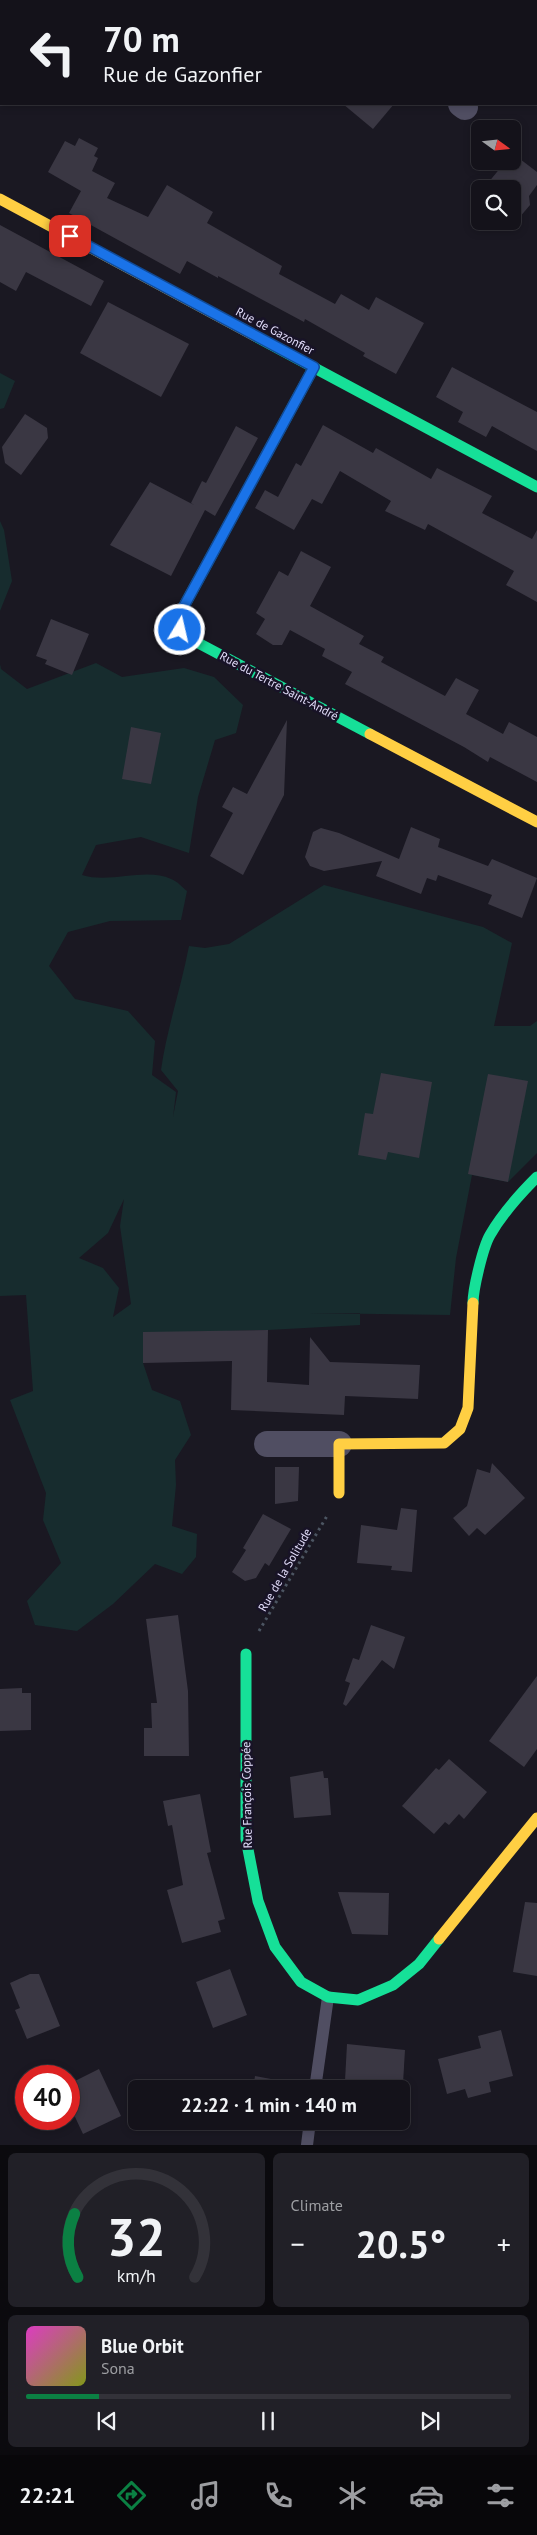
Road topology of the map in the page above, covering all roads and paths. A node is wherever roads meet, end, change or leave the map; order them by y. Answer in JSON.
{"nodes":[{"id":1,"x":0,"y":199,"type":"edge"},
{"id":2,"x":314,"y":367,"type":"junction"},
{"id":3,"x":537,"y":487,"type":"edge"},
{"id":4,"x":537,"y":822,"type":"edge"},
{"id":5,"x":537,"y":1177,"type":"edge"},
{"id":6,"x":267,"y":1444,"type":"dead end"},
{"id":7,"x":339,"y":1444,"type":"junction"},
{"id":8,"x":340,"y":1494,"type":"joint"},
{"id":9,"x":246,"y":1654,"type":"joint"},
{"id":10,"x":537,"y":1818,"type":"edge"},
{"id":11,"x":328,"y":1997,"type":"junction"},
{"id":12,"x":316,"y":2080,"type":"edge"},
{"id":13,"x":309,"y":2130,"type":"edge"},
{"id":14,"x":307,"y":2145,"type":"edge"}],
"edges":[{"from":1,"to":2,"type":"street","name":"Rue de Gazonfier"},
{"from":2,"to":3,"type":"street","name":"Rue de Gazonfier"},
{"from":2,"to":4,"type":"street","name":"Rue du Tertre Saint-André"},
{"from":5,"to":7,"type":"street"},
{"from":6,"to":7,"type":"street"},
{"from":7,"to":8,"type":"street"},
{"from":8,"to":9,"type":"path","name":"Rue de la Solitude"},
{"from":9,"to":11,"type":"street","name":"Rue François Coppée"},
{"from":10,"to":11,"type":"street","name":"Rue François Coppée"},
{"from":11,"to":12,"type":"lane"},
{"from":13,"to":14,"type":"lane"}]}
